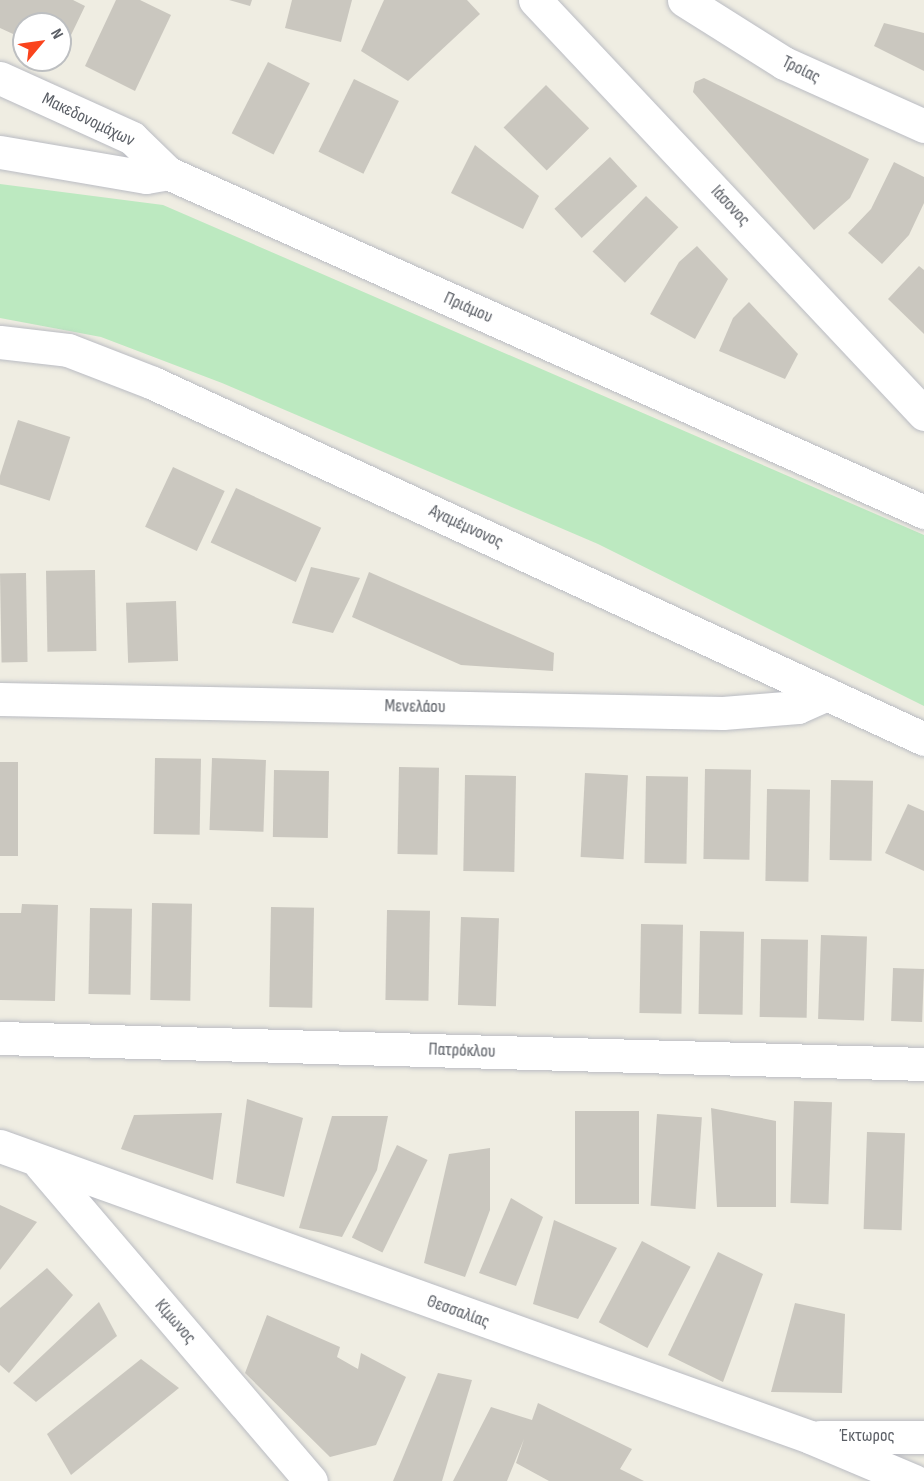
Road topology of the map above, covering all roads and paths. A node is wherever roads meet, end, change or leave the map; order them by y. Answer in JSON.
{"nodes":[{"id":1,"x":535,"y":0,"type":"edge"},
{"id":2,"x":684,"y":0,"type":"edge"},
{"id":3,"x":0,"y":78,"type":"edge"},
{"id":4,"x":924,"y":126,"type":"edge"},
{"id":5,"x":0,"y":152,"type":"edge"},
{"id":6,"x":168,"y":173,"type":"junction"},
{"id":7,"x":0,"y":342,"type":"edge"},
{"id":8,"x":924,"y":414,"type":"edge"},
{"id":9,"x":924,"y":512,"type":"edge"},
{"id":10,"x":827,"y":694,"type":"junction"},
{"id":11,"x":0,"y":699,"type":"edge"},
{"id":12,"x":924,"y":739,"type":"edge"},
{"id":13,"x":0,"y":1038,"type":"edge"},
{"id":14,"x":924,"y":1064,"type":"edge"},
{"id":15,"x":0,"y":1146,"type":"edge"},
{"id":16,"x":39,"y":1163,"type":"junction"},
{"id":17,"x":810,"y":1437,"type":"junction"},
{"id":18,"x":924,"y":1437,"type":"edge"},
{"id":19,"x":311,"y":1481,"type":"edge"},
{"id":20,"x":914,"y":1481,"type":"edge"}],
"edges":[{"from":1,"to":8,"type":"street","name":"Ιάσονος"},
{"from":2,"to":4,"type":"street","name":"Τροίας"},
{"from":3,"to":6,"type":"street","name":"Μακεδονομάχων"},
{"from":5,"to":6,"type":"street","name":"Πριάμου"},
{"from":6,"to":9,"type":"street","name":"Πριάμου"},
{"from":7,"to":10,"type":"street","name":"Αγαμέμνονος"},
{"from":10,"to":11,"type":"street","name":"Μενελάου"},
{"from":10,"to":12,"type":"street","name":"Αγαμέμνονος"},
{"from":13,"to":14,"type":"street","name":"Πατρόκλου"},
{"from":15,"to":16,"type":"street","name":"Θεσσαλίας"},
{"from":16,"to":17,"type":"street","name":"Θεσσαλίας"},
{"from":16,"to":19,"type":"street","name":"Κίμωνος"},
{"from":17,"to":18,"type":"street","name":"Έκτωρος"},
{"from":17,"to":20,"type":"street","name":"Θεσσαλίας"}]}
